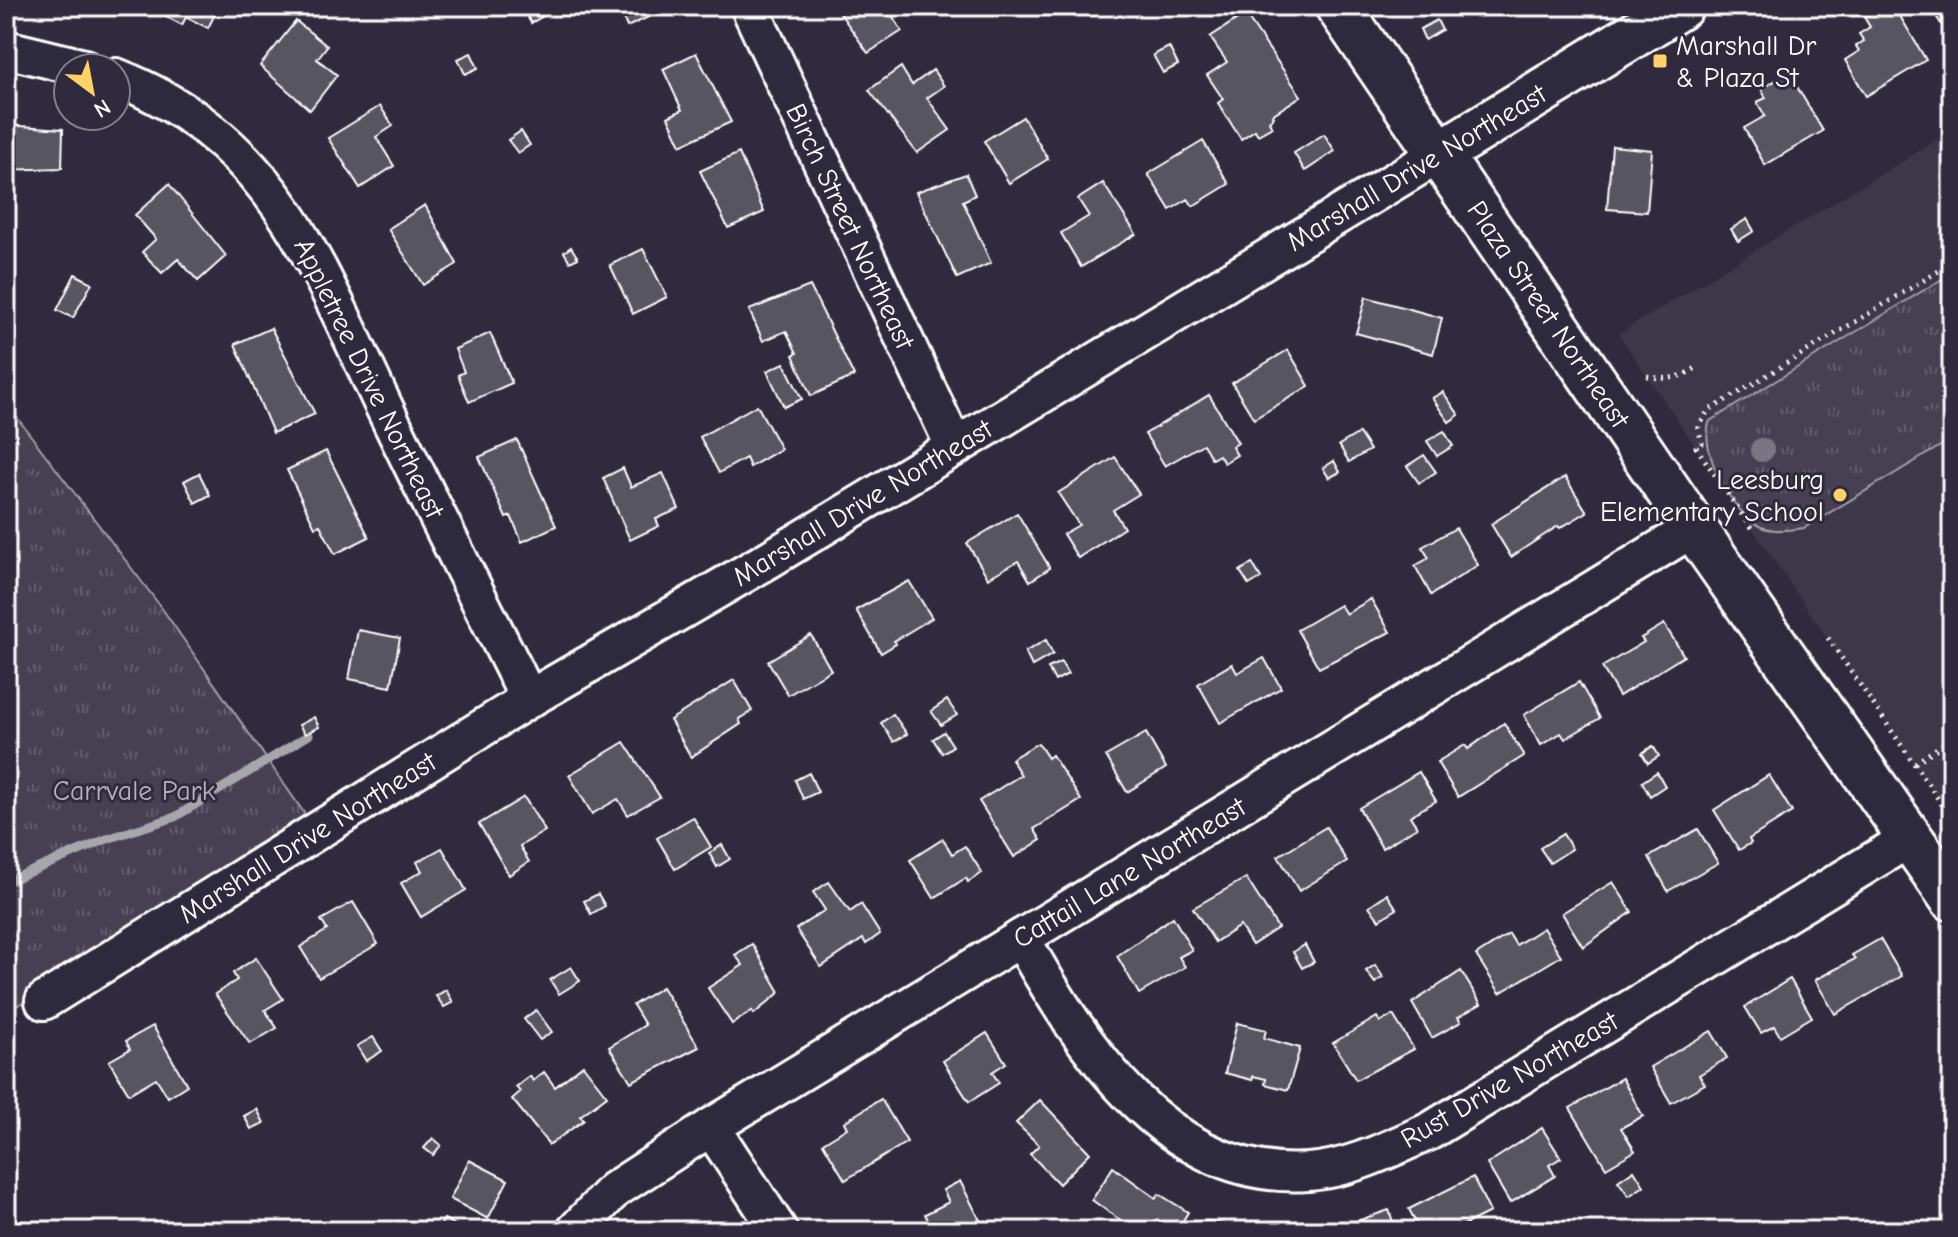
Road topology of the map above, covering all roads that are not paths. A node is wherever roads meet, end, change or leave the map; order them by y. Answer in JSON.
{"nodes":[{"id":1,"x":749,"y":6,"type":"edge"},
{"id":2,"x":1338,"y":6,"type":"edge"},
{"id":3,"x":1681,"y":6,"type":"edge"},
{"id":4,"x":6,"y":49,"type":"edge"},
{"id":5,"x":52,"y":60,"type":"edge"},
{"id":6,"x":132,"y":83,"type":"edge"},
{"id":7,"x":1441,"y":153,"type":"junction"},
{"id":8,"x":954,"y":446,"type":"junction"},
{"id":9,"x":1694,"y":528,"type":"junction"},
{"id":10,"x":529,"y":699,"type":"junction"},
{"id":11,"x":1912,"y":837,"type":"junction"},
{"id":12,"x":1952,"y":898,"type":"edge"},
{"id":13,"x":1021,"y":938,"type":"junction"},
{"id":14,"x":44,"y":1001,"type":"dead end"},
{"id":15,"x":711,"y":1127,"type":"junction"},
{"id":16,"x":575,"y":1231,"type":"edge"},
{"id":17,"x":779,"y":1231,"type":"edge"}],
"edges":[{"from":1,"to":8,"type":"street","name":"Birch Street Northeast"},
{"from":2,"to":7,"type":"main road","name":"Plaza Street Northeast"},
{"from":3,"to":7,"type":"main road","name":"Marshall Drive Northeast"},
{"from":4,"to":5,"type":"street"},
{"from":6,"to":10,"type":"street","name":"Appletree Drive Northeast"},
{"from":7,"to":8,"type":"street","name":"Marshall Drive Northeast"},
{"from":7,"to":9,"type":"main road","name":"Plaza Street Northeast"},
{"from":8,"to":10,"type":"street","name":"Marshall Drive Northeast"},
{"from":9,"to":11,"type":"main road","name":"Plaza Street Northeast"},
{"from":9,"to":13,"type":"street","name":"Cattail Lane Northeast"},
{"from":10,"to":14,"type":"street","name":"Marshall Drive Northeast"},
{"from":11,"to":12,"type":"main road","name":"Plaza Street Northeast"},
{"from":11,"to":13,"type":"street","name":"Rust Drive Northeast"},
{"from":13,"to":15,"type":"street","name":"Cattail Lane Northeast"},
{"from":15,"to":16,"type":"street","name":"Cattail Lane Northeast"},
{"from":15,"to":17,"type":"street"}]}
